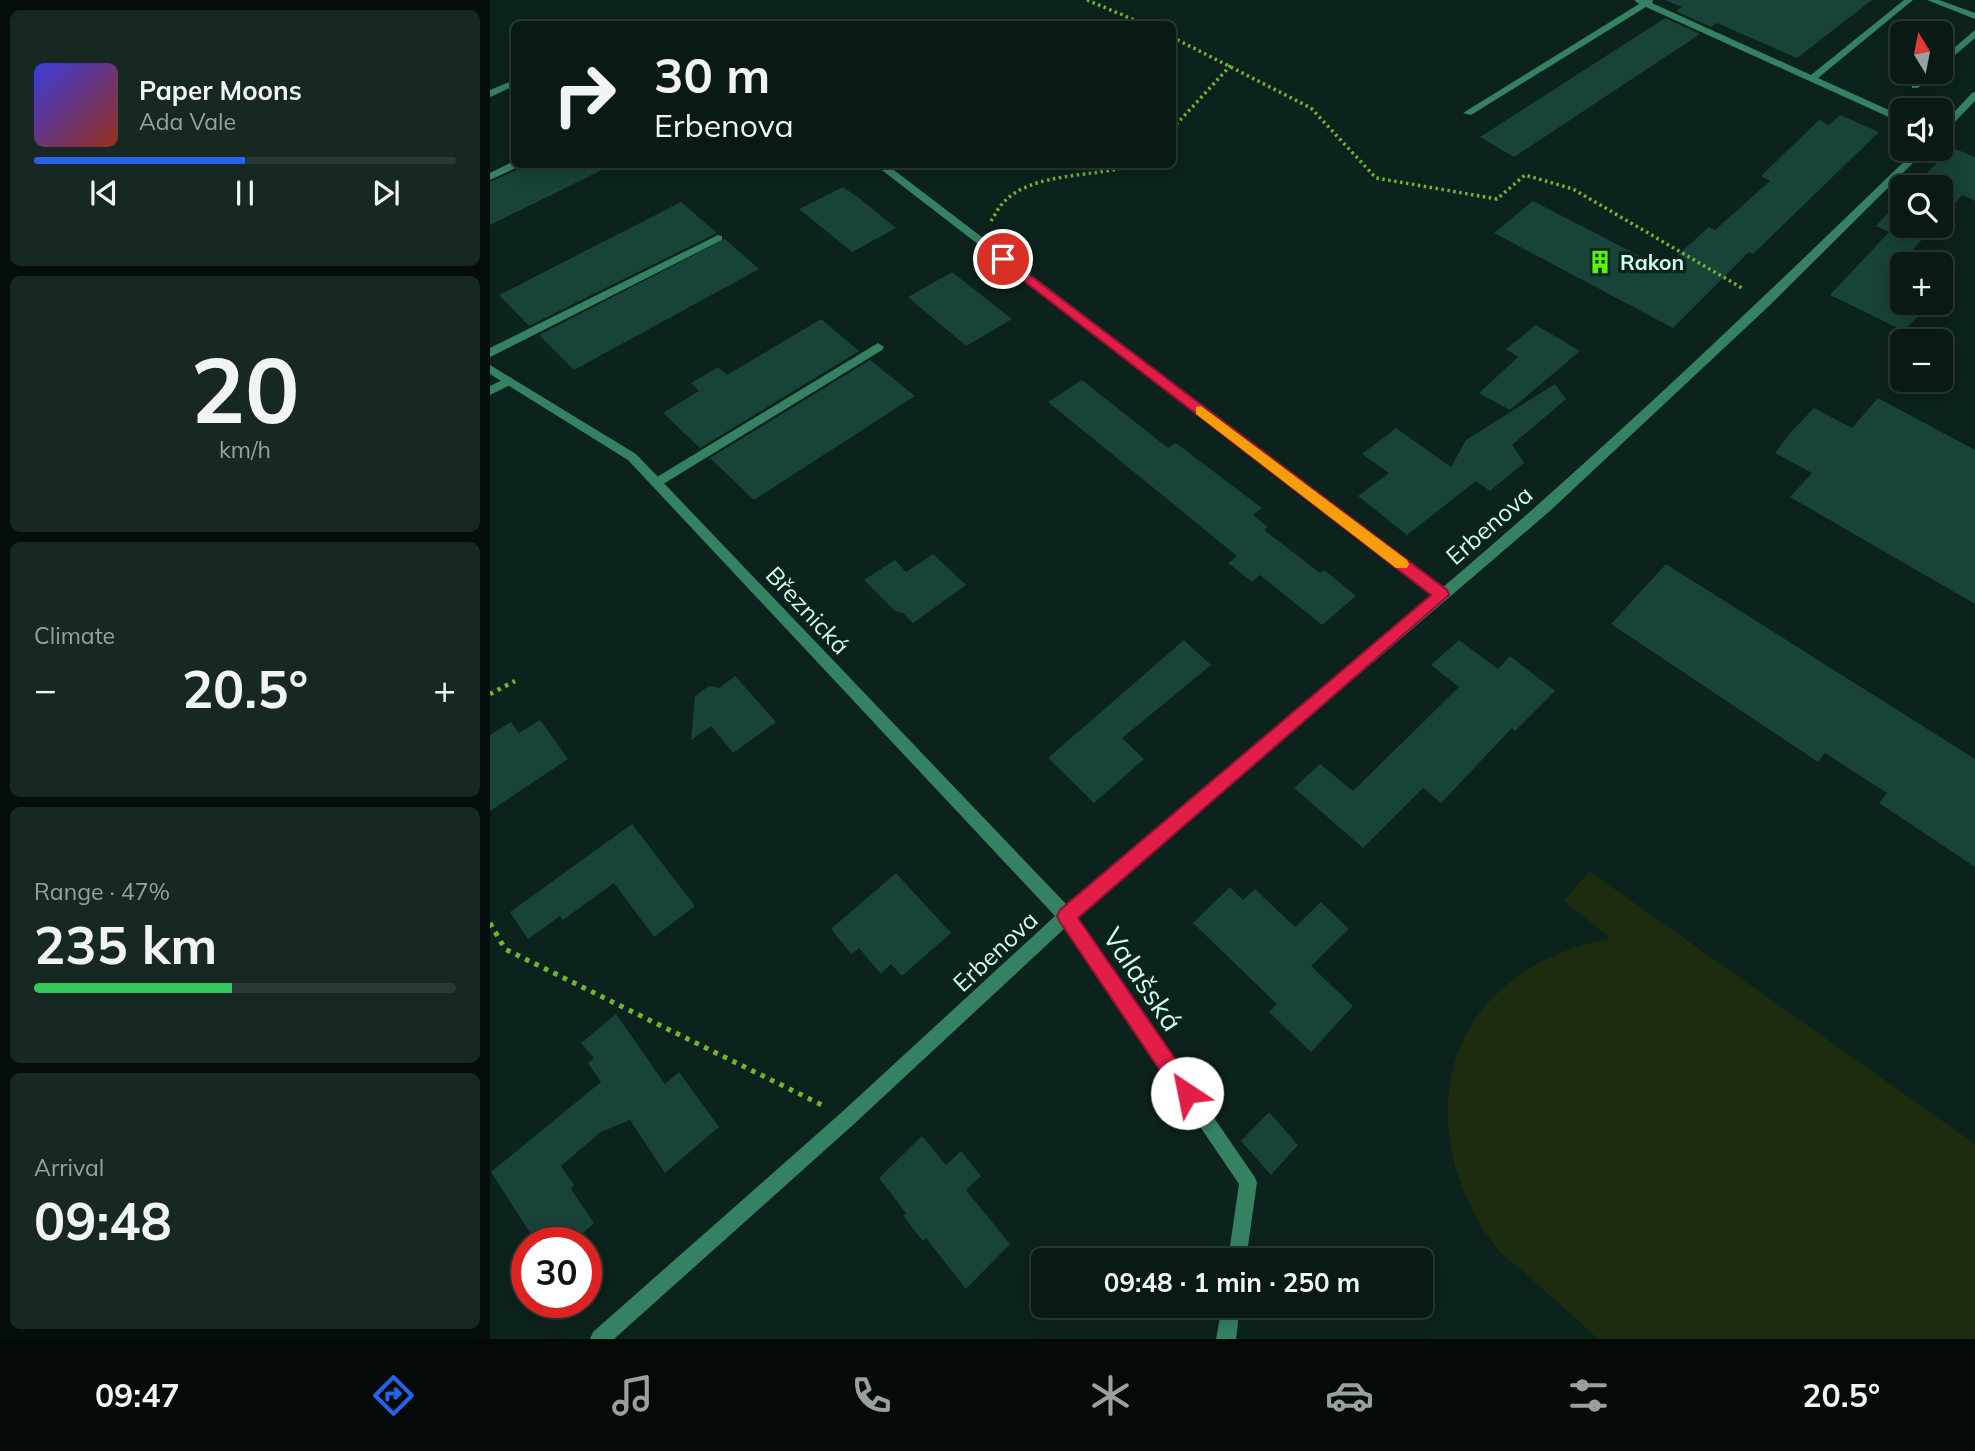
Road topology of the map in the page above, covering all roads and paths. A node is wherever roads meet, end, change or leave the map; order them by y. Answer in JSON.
{"nodes":[{"id":1,"x":1087,"y":0,"type":"edge"},
{"id":2,"x":1909,"y":0,"type":"edge"},
{"id":3,"x":1931,"y":0,"type":"edge"},
{"id":4,"x":1644,"y":1,"type":"edge"},
{"id":5,"x":1975,"y":16,"type":"edge"},
{"id":6,"x":1137,"y":21,"type":"edge"},
{"id":7,"x":1975,"y":33,"type":"edge"},
{"id":8,"x":1176,"y":39,"type":"edge"},
{"id":9,"x":1953,"y":53,"type":"edge"},
{"id":10,"x":1231,"y":65,"type":"junction"},
{"id":11,"x":1812,"y":79,"type":"junction"},
{"id":12,"x":511,"y":84,"type":"edge"},
{"id":13,"x":1917,"y":84,"type":"edge"},
{"id":14,"x":1915,"y":86,"type":"dead end"},
{"id":15,"x":490,"y":94,"type":"edge"},
{"id":16,"x":1975,"y":95,"type":"edge"},
{"id":17,"x":1468,"y":113,"type":"dead end"},
{"id":18,"x":1890,"y":115,"type":"edge"},
{"id":19,"x":1953,"y":118,"type":"edge"},
{"id":20,"x":1176,"y":125,"type":"edge"},
{"id":21,"x":1910,"y":161,"type":"edge"},
{"id":22,"x":511,"y":166,"type":"edge"},
{"id":23,"x":884,"y":168,"type":"edge"},
{"id":24,"x":1128,"y":168,"type":"edge"},
{"id":25,"x":490,"y":177,"type":"edge"},
{"id":26,"x":718,"y":238,"type":"dead end"},
{"id":27,"x":981,"y":243,"type":"junction"},
{"id":28,"x":1766,"y":302,"type":"junction"},
{"id":29,"x":878,"y":347,"type":"dead end"},
{"id":30,"x":490,"y":353,"type":"edge"},
{"id":31,"x":490,"y":369,"type":"edge"},
{"id":32,"x":508,"y":380,"type":"junction"},
{"id":33,"x":490,"y":391,"type":"edge"},
{"id":34,"x":656,"y":483,"type":"junction"},
{"id":35,"x":1442,"y":595,"type":"junction"},
{"id":36,"x":515,"y":681,"type":"dead end"},
{"id":37,"x":490,"y":694,"type":"edge"},
{"id":38,"x":1066,"y":916,"type":"junction"},
{"id":39,"x":490,"y":923,"type":"edge"},
{"id":40,"x":848,"y":1118,"type":"junction"},
{"id":41,"x":1239,"y":1248,"type":"edge"},
{"id":42,"x":1229,"y":1318,"type":"edge"},
{"id":43,"x":600,"y":1339,"type":"edge"},
{"id":44,"x":1226,"y":1339,"type":"edge"}],
"edges":[{"from":1,"to":6,"type":"path"},
{"from":2,"to":11,"type":"street"},
{"from":3,"to":5,"type":"street"},
{"from":4,"to":11,"type":"street"},
{"from":4,"to":17,"type":"street"},
{"from":7,"to":9,"type":"street"},
{"from":8,"to":10,"type":"path"},
{"from":10,"to":20,"type":"path"},
{"from":10,"to":28,"type":"path"},
{"from":11,"to":18,"type":"street"},
{"from":12,"to":15,"type":"street"},
{"from":13,"to":14,"type":"street"},
{"from":16,"to":19,"type":"street"},
{"from":21,"to":28,"type":"street","name":"Erbenova"},
{"from":22,"to":25,"type":"street"},
{"from":23,"to":27,"type":"street"},
{"from":24,"to":27,"type":"path"},
{"from":26,"to":30,"type":"street"},
{"from":27,"to":35,"type":"street"},
{"from":28,"to":35,"type":"street","name":"Erbenova"},
{"from":29,"to":34,"type":"street"},
{"from":31,"to":32,"type":"street","name":"Březnická"},
{"from":32,"to":33,"type":"street"},
{"from":32,"to":34,"type":"street","name":"Březnická"},
{"from":34,"to":38,"type":"street","name":"Březnická"},
{"from":35,"to":38,"type":"street","name":"Erbenova"},
{"from":36,"to":37,"type":"path"},
{"from":38,"to":40,"type":"street","name":"Erbenova"},
{"from":38,"to":41,"type":"street","name":"Valašská"},
{"from":39,"to":40,"type":"path"},
{"from":40,"to":43,"type":"street","name":"Erbenova"},
{"from":42,"to":44,"type":"street"}]}
